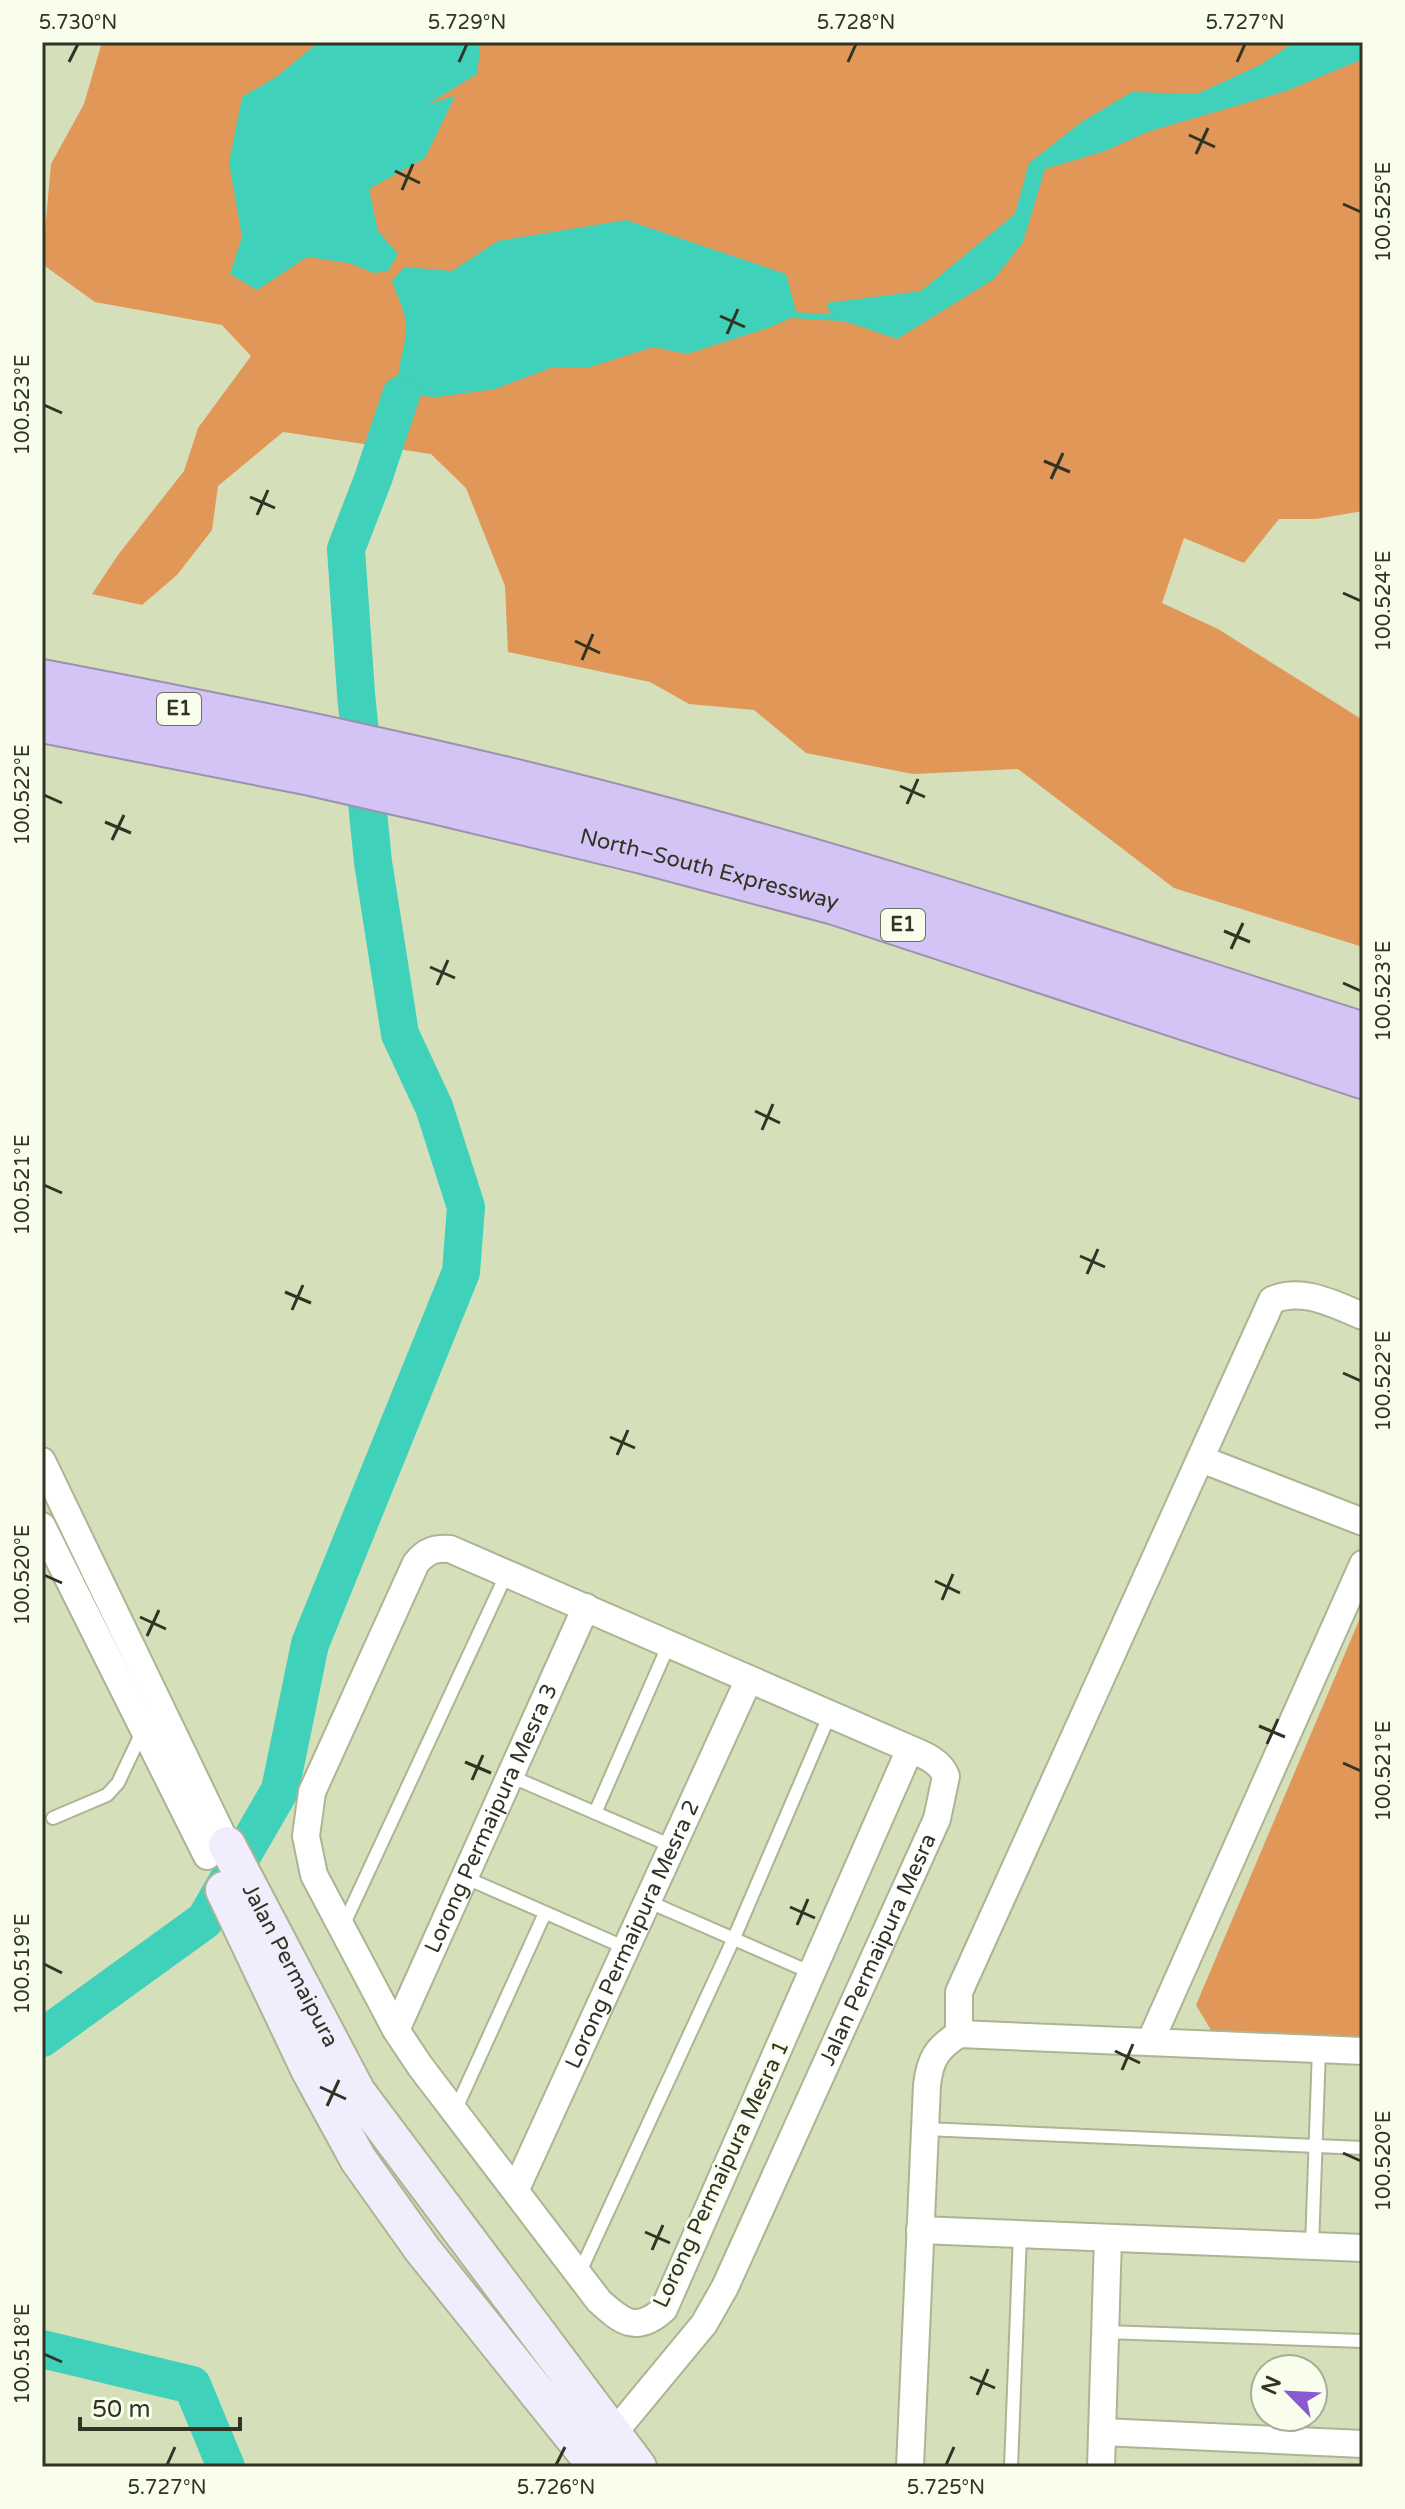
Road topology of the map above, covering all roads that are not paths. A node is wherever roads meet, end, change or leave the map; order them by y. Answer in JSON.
{"nodes":[{"id":1,"x":42,"y":682,"type":"edge"},
{"id":2,"x":42,"y":720,"type":"edge"},
{"id":3,"x":313,"y":755,"type":"junction"},
{"id":4,"x":438,"y":784,"type":"junction"},
{"id":5,"x":1363,"y":1035,"type":"edge"},
{"id":6,"x":1363,"y":1076,"type":"edge"},
{"id":7,"x":1363,"y":1316,"type":"edge"},
{"id":8,"x":1201,"y":1459,"type":"junction"},
{"id":9,"x":42,"y":1461,"type":"edge"},
{"id":10,"x":1363,"y":1522,"type":"edge"},
{"id":11,"x":42,"y":1526,"type":"edge"},
{"id":12,"x":1363,"y":1564,"type":"edge"},
{"id":13,"x":507,"y":1572,"type":"junction"},
{"id":14,"x":586,"y":1607,"type":"junction"},
{"id":15,"x":669,"y":1644,"type":"junction"},
{"id":16,"x":749,"y":1679,"type":"junction"},
{"id":17,"x":830,"y":1714,"type":"junction"},
{"id":18,"x":143,"y":1729,"type":"junction"},
{"id":19,"x":910,"y":1749,"type":"junction"},
{"id":20,"x":510,"y":1776,"type":"junction"},
{"id":21,"x":595,"y":1813,"type":"junction"},
{"id":22,"x":53,"y":1818,"type":"dead end"},
{"id":23,"x":672,"y":1846,"type":"junction"},
{"id":24,"x":217,"y":1851,"type":"junction"},
{"id":25,"x":464,"y":1877,"type":"junction"},
{"id":26,"x":647,"y":1901,"type":"junction"},
{"id":27,"x":545,"y":1913,"type":"junction"},
{"id":28,"x":342,"y":1929,"type":"junction"},
{"id":29,"x":734,"y":1938,"type":"junction"},
{"id":30,"x":626,"y":1948,"type":"junction"},
{"id":31,"x":812,"y":1973,"type":"junction"},
{"id":32,"x":396,"y":2030,"type":"junction"},
{"id":33,"x":959,"y":2034,"type":"junction"},
{"id":34,"x":1150,"y":2042,"type":"junction"},
{"id":35,"x":1319,"y":2049,"type":"junction"},
{"id":36,"x":1363,"y":2051,"type":"edge"},
{"id":37,"x":454,"y":2112,"type":"junction"},
{"id":38,"x":925,"y":2129,"type":"junction"},
{"id":39,"x":1316,"y":2146,"type":"junction"},
{"id":40,"x":1363,"y":2148,"type":"edge"},
{"id":41,"x":516,"y":2189,"type":"junction"},
{"id":42,"x":920,"y":2230,"type":"junction"},
{"id":43,"x":1020,"y":2234,"type":"junction"},
{"id":44,"x":1108,"y":2238,"type":"junction"},
{"id":45,"x":1312,"y":2246,"type":"junction"},
{"id":46,"x":1363,"y":2248,"type":"edge"},
{"id":47,"x":579,"y":2274,"type":"junction"},
{"id":48,"x":1105,"y":2332,"type":"junction"},
{"id":49,"x":1363,"y":2341,"type":"edge"},
{"id":50,"x":1102,"y":2432,"type":"junction"},
{"id":51,"x":1363,"y":2444,"type":"edge"},
{"id":52,"x":599,"y":2452,"type":"edge"},
{"id":53,"x":638,"y":2467,"type":"edge"},
{"id":54,"x":910,"y":2467,"type":"edge"},
{"id":55,"x":1011,"y":2467,"type":"edge"},
{"id":56,"x":1101,"y":2467,"type":"edge"}],
"edges":[{"from":1,"to":3,"type":"highway","name":"North–South Expressway","number":"E1"},
{"from":2,"to":3,"type":"highway","name":"North–South Expressway","number":"E1"},
{"from":3,"to":4,"type":"highway","name":"North–South Expressway","number":"E1"},
{"from":4,"to":5,"type":"highway","name":"North–South Expressway","number":"E1"},
{"from":4,"to":6,"type":"highway","name":"North–South Expressway","number":"E1"},
{"from":7,"to":8,"type":"street"},
{"from":8,"to":10,"type":"street"},
{"from":8,"to":33,"type":"street"},
{"from":9,"to":24,"type":"street","name":"Jalan Permaipura"},
{"from":11,"to":18,"type":"street","name":"Jalan Permaipura"},
{"from":12,"to":34,"type":"street"},
{"from":13,"to":14,"type":"street","name":"Jalan Permaipura Mesra"},
{"from":13,"to":28,"type":"lane"},
{"from":13,"to":28,"type":"street","name":"Jalan Permaipura Mesra"},
{"from":14,"to":15,"type":"street","name":"Jalan Permaipura Mesra"},
{"from":14,"to":20,"type":"street","name":"Lorong Permaipura Mesra 3"},
{"from":15,"to":16,"type":"street","name":"Jalan Permaipura Mesra"},
{"from":15,"to":21,"type":"lane"},
{"from":16,"to":17,"type":"street","name":"Jalan Permaipura Mesra"},
{"from":16,"to":23,"type":"street","name":"Lorong Permaipura Mesra 2"},
{"from":17,"to":19,"type":"street","name":"Jalan Permaipura Mesra"},
{"from":17,"to":29,"type":"lane"},
{"from":18,"to":22,"type":"lane"},
{"from":18,"to":24,"type":"street","name":"Jalan Permaipura"},
{"from":19,"to":31,"type":"street","name":"Lorong Permaipura Mesra 1"},
{"from":19,"to":52,"type":"street","name":"Jalan Permaipura Mesra"},
{"from":20,"to":21,"type":"lane"},
{"from":20,"to":25,"type":"street","name":"Lorong Permaipura Mesra 3"},
{"from":21,"to":23,"type":"lane"},
{"from":23,"to":26,"type":"street","name":"Lorong Permaipura Mesra 2"},
{"from":24,"to":52,"type":"main road","name":"Jalan Permaipura"},
{"from":25,"to":27,"type":"lane"},
{"from":25,"to":32,"type":"street","name":"Lorong Permaipura Mesra 3"},
{"from":26,"to":29,"type":"lane"},
{"from":26,"to":30,"type":"street","name":"Lorong Permaipura Mesra 2"},
{"from":27,"to":30,"type":"lane"},
{"from":27,"to":37,"type":"lane"},
{"from":28,"to":32,"type":"street","name":"Lorong Permaipura Mesra 1"},
{"from":29,"to":31,"type":"lane"},
{"from":29,"to":47,"type":"lane"},
{"from":30,"to":41,"type":"street","name":"Lorong Permaipura Mesra 2"},
{"from":31,"to":47,"type":"street","name":"Lorong Permaipura Mesra 1"},
{"from":32,"to":37,"type":"street","name":"Lorong Permaipura Mesra 1"},
{"from":33,"to":34,"type":"street"},
{"from":33,"to":38,"type":"street"},
{"from":34,"to":35,"type":"street"},
{"from":35,"to":36,"type":"street"},
{"from":35,"to":39,"type":"lane"},
{"from":37,"to":41,"type":"street","name":"Lorong Permaipura Mesra 1"},
{"from":38,"to":39,"type":"lane"},
{"from":38,"to":42,"type":"street"},
{"from":39,"to":40,"type":"lane"},
{"from":39,"to":45,"type":"lane"},
{"from":41,"to":47,"type":"street","name":"Lorong Permaipura Mesra 1"},
{"from":42,"to":43,"type":"street"},
{"from":42,"to":54,"type":"street"},
{"from":43,"to":44,"type":"street"},
{"from":43,"to":55,"type":"lane"},
{"from":44,"to":45,"type":"street"},
{"from":44,"to":48,"type":"street"},
{"from":45,"to":46,"type":"street"},
{"from":48,"to":49,"type":"lane"},
{"from":48,"to":50,"type":"street"},
{"from":50,"to":51,"type":"street"},
{"from":50,"to":56,"type":"street"},
{"from":52,"to":53,"type":"main road","name":"Jalan Permaipura"}]}
